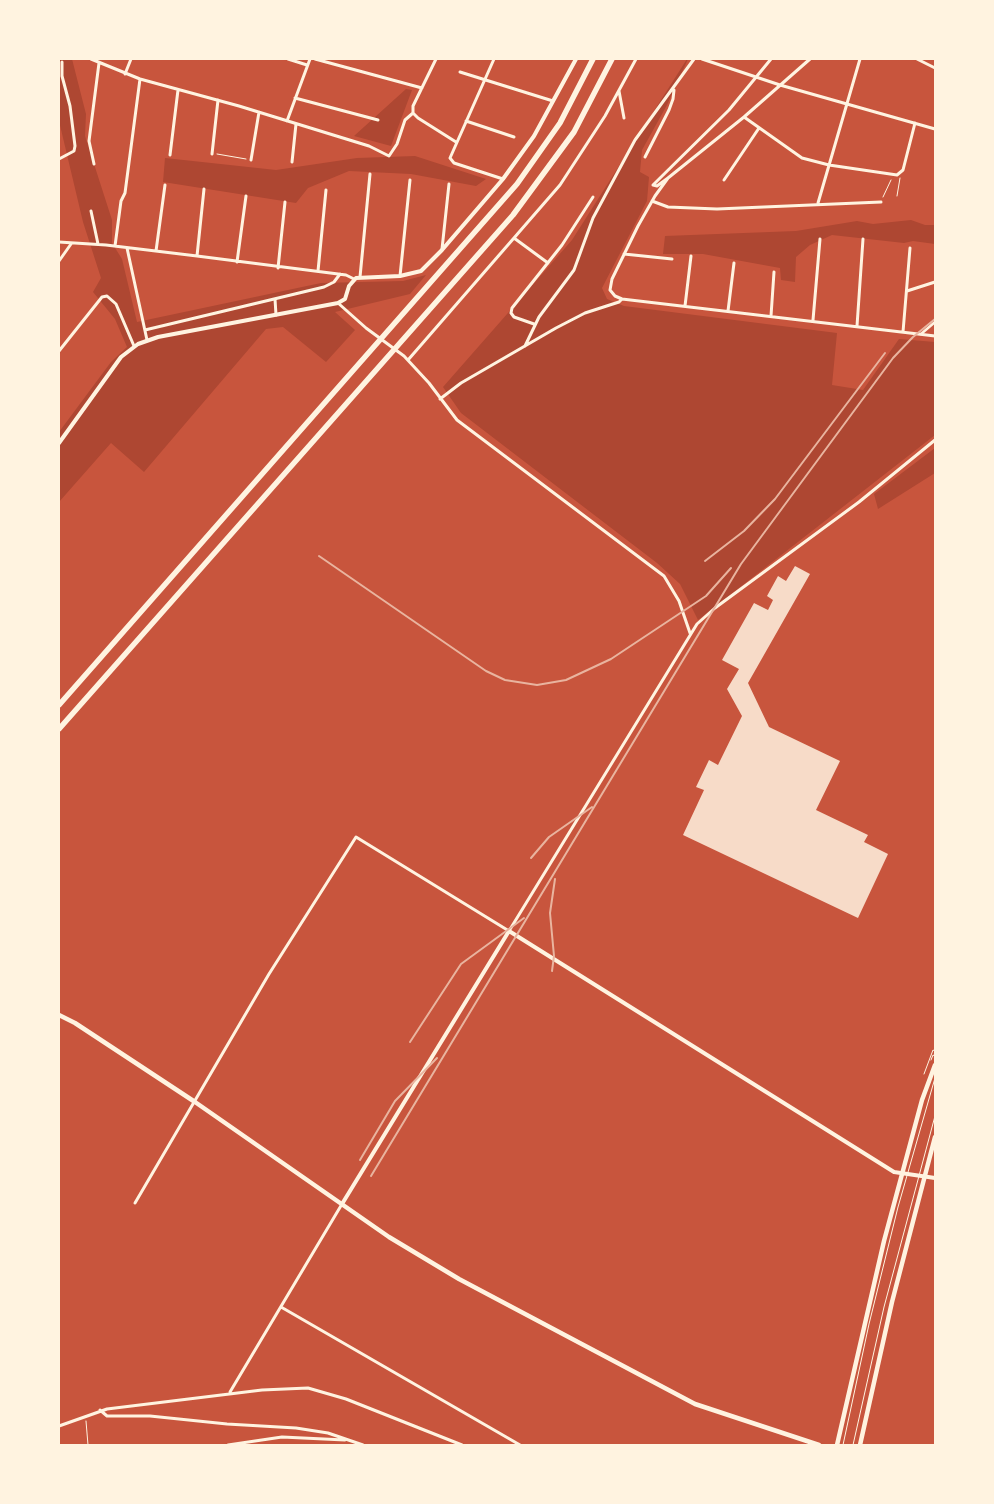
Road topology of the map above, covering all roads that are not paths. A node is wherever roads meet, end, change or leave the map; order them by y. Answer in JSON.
{"nodes":[{"id":1,"x":91,"y":59,"type":"edge"},
{"id":2,"x":131,"y":59,"type":"edge"},
{"id":3,"x":288,"y":59,"type":"edge"},
{"id":4,"x":310,"y":59,"type":"edge"},
{"id":5,"x":315,"y":59,"type":"edge"},
{"id":6,"x":436,"y":59,"type":"edge"},
{"id":7,"x":494,"y":59,"type":"edge"},
{"id":8,"x":576,"y":59,"type":"edge"},
{"id":9,"x":593,"y":59,"type":"edge"},
{"id":10,"x":612,"y":59,"type":"edge"},
{"id":11,"x":636,"y":59,"type":"edge"},
{"id":12,"x":694,"y":59,"type":"edge"},
{"id":13,"x":702,"y":59,"type":"edge"},
{"id":14,"x":772,"y":59,"type":"edge"},
{"id":15,"x":810,"y":59,"type":"edge"},
{"id":16,"x":860,"y":59,"type":"edge"},
{"id":17,"x":917,"y":59,"type":"edge"},
{"id":18,"x":61,"y":61,"type":"edge"},
{"id":19,"x":99,"y":63,"type":"junction"},
{"id":20,"x":307,"y":65,"type":"junction"},
{"id":21,"x":935,"y":68,"type":"edge"},
{"id":22,"x":460,"y":72,"type":"dead end"},
{"id":23,"x":125,"y":74,"type":"junction"},
{"id":24,"x":758,"y":77,"type":"junction"},
{"id":25,"x":140,"y":79,"type":"junction"},
{"id":26,"x":484,"y":80,"type":"junction"},
{"id":27,"x":780,"y":85,"type":"junction"},
{"id":28,"x":422,"y":88,"type":"junction"},
{"id":29,"x":674,"y":88,"type":"junction"},
{"id":30,"x":178,"y":90,"type":"junction"},
{"id":31,"x":619,"y":90,"type":"junction"},
{"id":32,"x":295,"y":98,"type":"junction"},
{"id":33,"x":218,"y":100,"type":"junction"},
{"id":34,"x":554,"y":101,"type":"junction"},
{"id":35,"x":847,"y":104,"type":"junction"},
{"id":36,"x":259,"y":112,"type":"junction"},
{"id":37,"x":413,"y":113,"type":"junction"},
{"id":38,"x":744,"y":117,"type":"junction"},
{"id":39,"x":624,"y":118,"type":"dead end"},
{"id":40,"x":378,"y":120,"type":"dead end"},
{"id":41,"x":287,"y":121,"type":"junction"},
{"id":42,"x":466,"y":121,"type":"junction"},
{"id":43,"x":915,"y":123,"type":"junction"},
{"id":44,"x":296,"y":124,"type":"junction"},
{"id":45,"x":759,"y":128,"type":"junction"},
{"id":46,"x":935,"y":129,"type":"edge"},
{"id":47,"x":514,"y":137,"type":"dead end"},
{"id":48,"x":456,"y":142,"type":"junction"},
{"id":49,"x":212,"y":154,"type":"road end"},
{"id":50,"x":170,"y":156,"type":"dead end"},
{"id":51,"x":645,"y":158,"type":"dead end"},
{"id":52,"x":59,"y":159,"type":"edge"},
{"id":53,"x":251,"y":160,"type":"road end"},
{"id":54,"x":292,"y":162,"type":"dead end"},
{"id":55,"x":94,"y":164,"type":"dead end"},
{"id":56,"x":830,"y":165,"type":"junction"},
{"id":57,"x":370,"y":174,"type":"dead end"},
{"id":58,"x":668,"y":178,"type":"junction"},
{"id":59,"x":502,"y":179,"type":"junction"},
{"id":60,"x":410,"y":180,"type":"dead end"},
{"id":61,"x":724,"y":180,"type":"dead end"},
{"id":62,"x":449,"y":184,"type":"dead end"},
{"id":63,"x":165,"y":185,"type":"dead end"},
{"id":64,"x":204,"y":189,"type":"dead end"},
{"id":65,"x":326,"y":190,"type":"dead end"},
{"id":66,"x":246,"y":196,"type":"dead end"},
{"id":67,"x":593,"y":197,"type":"dead end"},
{"id":68,"x":652,"y":201,"type":"junction"},
{"id":69,"x":285,"y":202,"type":"dead end"},
{"id":70,"x":881,"y":202,"type":"road end"},
{"id":71,"x":818,"y":203,"type":"junction"},
{"id":72,"x":91,"y":211,"type":"dead end"},
{"id":73,"x":514,"y":238,"type":"junction"},
{"id":74,"x":820,"y":239,"type":"dead end"},
{"id":75,"x":863,"y":239,"type":"dead end"},
{"id":76,"x":59,"y":242,"type":"edge"},
{"id":77,"x":72,"y":243,"type":"junction"},
{"id":78,"x":98,"y":244,"type":"junction"},
{"id":79,"x":116,"y":246,"type":"junction"},
{"id":80,"x":127,"y":248,"type":"junction"},
{"id":81,"x":910,"y":248,"type":"dead end"},
{"id":82,"x":442,"y":250,"type":"junction"},
{"id":83,"x":156,"y":251,"type":"junction"},
{"id":84,"x":624,"y":254,"type":"junction"},
{"id":85,"x":197,"y":256,"type":"junction"},
{"id":86,"x":691,"y":256,"type":"dead end"},
{"id":87,"x":672,"y":259,"type":"dead end"},
{"id":88,"x":59,"y":261,"type":"edge"},
{"id":89,"x":237,"y":262,"type":"junction"},
{"id":90,"x":548,"y":263,"type":"junction"},
{"id":91,"x":734,"y":263,"type":"dead end"},
{"id":92,"x":278,"y":268,"type":"junction"},
{"id":93,"x":318,"y":271,"type":"junction"},
{"id":94,"x":774,"y":272,"type":"dead end"},
{"id":95,"x":340,"y":274,"type":"junction"},
{"id":96,"x":400,"y":276,"type":"junction"},
{"id":97,"x":360,"y":277,"type":"junction"},
{"id":98,"x":354,"y":279,"type":"junction"},
{"id":99,"x":935,"y":282,"type":"edge"},
{"id":100,"x":907,"y":291,"type":"junction"},
{"id":101,"x":275,"y":299,"type":"junction"},
{"id":102,"x":622,"y":299,"type":"junction"},
{"id":103,"x":338,"y":303,"type":"junction"},
{"id":104,"x":685,"y":306,"type":"junction"},
{"id":105,"x":728,"y":311,"type":"junction"},
{"id":106,"x":276,"y":315,"type":"junction"},
{"id":107,"x":771,"y":316,"type":"junction"},
{"id":108,"x":813,"y":320,"type":"junction"},
{"id":109,"x":935,"y":322,"type":"edge"},
{"id":110,"x":534,"y":324,"type":"junction"},
{"id":111,"x":857,"y":326,"type":"junction"},
{"id":112,"x":145,"y":330,"type":"junction"},
{"id":113,"x":903,"y":332,"type":"junction"},
{"id":114,"x":921,"y":334,"type":"junction"},
{"id":115,"x":935,"y":336,"type":"edge"},
{"id":116,"x":147,"y":340,"type":"junction"},
{"id":117,"x":134,"y":346,"type":"junction"},
{"id":118,"x":525,"y":346,"type":"junction"},
{"id":119,"x":59,"y":351,"type":"edge"},
{"id":120,"x":408,"y":360,"type":"junction"},
{"id":121,"x":440,"y":399,"type":"junction"},
{"id":122,"x":935,"y":440,"type":"edge"},
{"id":123,"x":59,"y":442,"type":"edge"},
{"id":124,"x":690,"y":633,"type":"junction"},
{"id":125,"x":59,"y":705,"type":"edge"},
{"id":126,"x":59,"y":729,"type":"edge"},
{"id":127,"x":510,"y":931,"type":"junction"},
{"id":128,"x":59,"y":1015,"type":"edge"},
{"id":129,"x":935,"y":1065,"type":"edge"},
{"id":130,"x":935,"y":1078,"type":"edge"},
{"id":131,"x":195,"y":1102,"type":"junction"},
{"id":132,"x":935,"y":1116,"type":"edge"},
{"id":133,"x":935,"y":1137,"type":"edge"},
{"id":134,"x":903,"y":1175,"type":"junction"},
{"id":135,"x":909,"y":1175,"type":"junction"},
{"id":136,"x":922,"y":1176,"type":"junction"},
{"id":137,"x":935,"y":1178,"type":"edge"},
{"id":138,"x":135,"y":1203,"type":"dead end"},
{"id":139,"x":342,"y":1204,"type":"junction"},
{"id":140,"x":281,"y":1307,"type":"junction"},
{"id":141,"x":230,"y":1393,"type":"junction"},
{"id":142,"x":100,"y":1410,"type":"junction"},
{"id":143,"x":59,"y":1426,"type":"edge"},
{"id":144,"x":348,"y":1440,"type":"junction"},
{"id":145,"x":238,"y":1444,"type":"edge"},
{"id":146,"x":228,"y":1445,"type":"edge"},
{"id":147,"x":363,"y":1445,"type":"edge"},
{"id":148,"x":462,"y":1445,"type":"edge"},
{"id":149,"x":520,"y":1445,"type":"edge"},
{"id":150,"x":819,"y":1445,"type":"edge"},
{"id":151,"x":837,"y":1445,"type":"edge"},
{"id":152,"x":843,"y":1445,"type":"edge"},
{"id":153,"x":853,"y":1445,"type":"edge"},
{"id":154,"x":860,"y":1445,"type":"edge"}],
"edges":[{"from":1,"to":19,"type":"street"},
{"from":2,"to":23,"type":"street"},
{"from":3,"to":20,"type":"street"},
{"from":4,"to":20,"type":"street"},
{"from":5,"to":28,"type":"street"},
{"from":6,"to":28,"type":"street"},
{"from":7,"to":26,"type":"street"},
{"from":8,"to":34,"type":"street"},
{"from":9,"to":125,"type":"highway"},
{"from":10,"to":126,"type":"highway"},
{"from":11,"to":31,"type":"street"},
{"from":12,"to":29,"type":"street"},
{"from":13,"to":24,"type":"street"},
{"from":14,"to":24,"type":"street"},
{"from":15,"to":27,"type":"street"},
{"from":16,"to":35,"type":"street"},
{"from":17,"to":21,"type":"street"},
{"from":18,"to":52,"type":"street"},
{"from":19,"to":23,"type":"street"},
{"from":19,"to":55,"type":"street"},
{"from":20,"to":32,"type":"street"},
{"from":22,"to":26,"type":"street"},
{"from":23,"to":25,"type":"street"},
{"from":24,"to":27,"type":"street"},
{"from":24,"to":58,"type":"street"},
{"from":25,"to":30,"type":"street"},
{"from":25,"to":79,"type":"street"},
{"from":26,"to":34,"type":"street"},
{"from":26,"to":42,"type":"street"},
{"from":27,"to":35,"type":"street"},
{"from":27,"to":38,"type":"street"},
{"from":28,"to":37,"type":"street"},
{"from":29,"to":51,"type":"street"},
{"from":29,"to":110,"type":"street"},
{"from":30,"to":33,"type":"street"},
{"from":30,"to":50,"type":"street"},
{"from":31,"to":39,"type":"street"},
{"from":31,"to":73,"type":"street"},
{"from":32,"to":40,"type":"street"},
{"from":32,"to":41,"type":"street"},
{"from":33,"to":36,"type":"street"},
{"from":33,"to":49,"type":"street"},
{"from":34,"to":59,"type":"street"},
{"from":35,"to":43,"type":"street"},
{"from":35,"to":56,"type":"street"},
{"from":36,"to":41,"type":"street"},
{"from":36,"to":53,"type":"street"},
{"from":37,"to":44,"type":"street"},
{"from":37,"to":48,"type":"street"},
{"from":38,"to":45,"type":"street"},
{"from":38,"to":58,"type":"street"},
{"from":41,"to":44,"type":"street"},
{"from":42,"to":47,"type":"street"},
{"from":42,"to":48,"type":"street"},
{"from":43,"to":46,"type":"street"},
{"from":43,"to":56,"type":"street"},
{"from":44,"to":54,"type":"street"},
{"from":45,"to":56,"type":"street"},
{"from":45,"to":61,"type":"street"},
{"from":48,"to":59,"type":"street"},
{"from":56,"to":71,"type":"street"},
{"from":57,"to":97,"type":"street"},
{"from":58,"to":68,"type":"street"},
{"from":59,"to":82,"type":"street"},
{"from":60,"to":96,"type":"street"},
{"from":62,"to":82,"type":"street"},
{"from":63,"to":83,"type":"street"},
{"from":64,"to":85,"type":"street"},
{"from":65,"to":93,"type":"street"},
{"from":66,"to":89,"type":"street"},
{"from":67,"to":90,"type":"street"},
{"from":68,"to":71,"type":"street"},
{"from":68,"to":84,"type":"street"},
{"from":69,"to":92,"type":"street"},
{"from":70,"to":71,"type":"street"},
{"from":72,"to":78,"type":"street"},
{"from":73,"to":90,"type":"street"},
{"from":73,"to":120,"type":"street"},
{"from":74,"to":108,"type":"street"},
{"from":75,"to":111,"type":"street"},
{"from":76,"to":77,"type":"street"},
{"from":77,"to":78,"type":"street"},
{"from":77,"to":88,"type":"street"},
{"from":78,"to":79,"type":"street"},
{"from":79,"to":80,"type":"street"},
{"from":80,"to":83,"type":"street"},
{"from":80,"to":112,"type":"street"},
{"from":81,"to":100,"type":"street"},
{"from":82,"to":96,"type":"street"},
{"from":83,"to":85,"type":"street"},
{"from":84,"to":87,"type":"street"},
{"from":84,"to":102,"type":"street"},
{"from":85,"to":89,"type":"street"},
{"from":86,"to":104,"type":"street"},
{"from":89,"to":92,"type":"street"},
{"from":90,"to":110,"type":"street"},
{"from":91,"to":105,"type":"street"},
{"from":92,"to":93,"type":"street"},
{"from":93,"to":95,"type":"street"},
{"from":94,"to":107,"type":"street"},
{"from":95,"to":98,"type":"street"},
{"from":95,"to":101,"type":"street"},
{"from":96,"to":97,"type":"street"},
{"from":97,"to":98,"type":"street"},
{"from":98,"to":103,"type":"street"},
{"from":99,"to":100,"type":"street"},
{"from":100,"to":113,"type":"street"},
{"from":101,"to":106,"type":"street"},
{"from":101,"to":112,"type":"street"},
{"from":102,"to":104,"type":"street"},
{"from":102,"to":118,"type":"street"},
{"from":103,"to":106,"type":"street"},
{"from":103,"to":120,"type":"street"},
{"from":104,"to":105,"type":"street"},
{"from":105,"to":107,"type":"street"},
{"from":106,"to":116,"type":"street"},
{"from":107,"to":108,"type":"street"},
{"from":108,"to":111,"type":"street"},
{"from":109,"to":114,"type":"street"},
{"from":110,"to":118,"type":"street"},
{"from":111,"to":113,"type":"street"},
{"from":112,"to":116,"type":"street"},
{"from":113,"to":114,"type":"street"},
{"from":114,"to":115,"type":"street"},
{"from":116,"to":117,"type":"street"},
{"from":117,"to":119,"type":"street"},
{"from":117,"to":123,"type":"street"},
{"from":118,"to":121,"type":"street"},
{"from":120,"to":121,"type":"street"},
{"from":121,"to":124,"type":"street"},
{"from":122,"to":124,"type":"street"},
{"from":124,"to":127,"type":"street"},
{"from":127,"to":131,"type":"street"},
{"from":127,"to":134,"type":"street"},
{"from":127,"to":139,"type":"street"},
{"from":128,"to":131,"type":"main road"},
{"from":129,"to":134,"type":"main road"},
{"from":130,"to":135,"type":"lane"},
{"from":131,"to":138,"type":"street"},
{"from":131,"to":139,"type":"main road"},
{"from":132,"to":136,"type":"lane"},
{"from":133,"to":136,"type":"main road"},
{"from":134,"to":135,"type":"street"},
{"from":134,"to":151,"type":"main road"},
{"from":135,"to":136,"type":"street"},
{"from":135,"to":152,"type":"lane"},
{"from":136,"to":137,"type":"street"},
{"from":136,"to":153,"type":"lane"},
{"from":136,"to":154,"type":"main road"},
{"from":139,"to":140,"type":"street"},
{"from":139,"to":150,"type":"main road"},
{"from":140,"to":141,"type":"street"},
{"from":140,"to":149,"type":"street"},
{"from":141,"to":142,"type":"street"},
{"from":141,"to":148,"type":"street"},
{"from":142,"to":143,"type":"street"},
{"from":142,"to":144,"type":"street"},
{"from":144,"to":145,"type":"street"},
{"from":144,"to":147,"type":"street"},
{"from":145,"to":146,"type":"street"}]}
